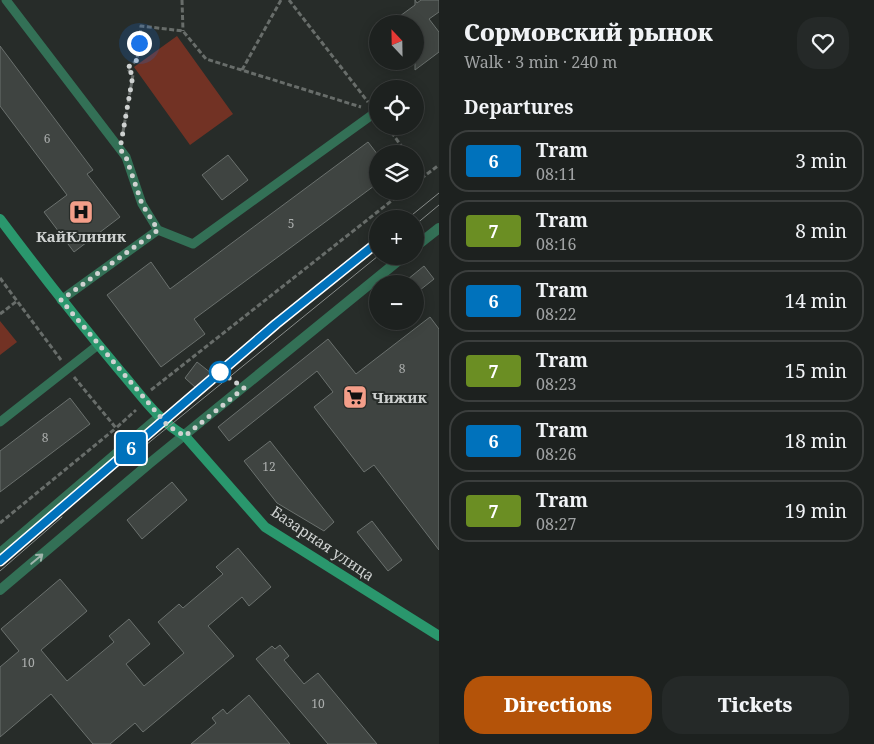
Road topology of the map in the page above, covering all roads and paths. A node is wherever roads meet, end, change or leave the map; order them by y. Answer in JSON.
{"nodes":[{"id":1,"x":6,"y":0,"type":"edge"},
{"id":2,"x":182,"y":0,"type":"edge"},
{"id":3,"x":281,"y":0,"type":"edge"},
{"id":4,"x":289,"y":0,"type":"edge"},
{"id":5,"x":183,"y":31,"type":"junction"},
{"id":6,"x":242,"y":70,"type":"junction"},
{"id":7,"x":369,"y":103,"type":"edge"},
{"id":8,"x":369,"y":110,"type":"edge"},
{"id":9,"x":369,"y":117,"type":"edge"},
{"id":10,"x":120,"y":149,"type":"junction"},
{"id":11,"x":439,"y":165,"type":"edge"},
{"id":12,"x":424,"y":176,"type":"edge"},
{"id":13,"x":393,"y":200,"type":"edge"},
{"id":14,"x":0,"y":219,"type":"edge"},
{"id":15,"x":439,"y":228,"type":"edge"},
{"id":16,"x":158,"y":230,"type":"junction"},
{"id":17,"x":424,"y":240,"type":"edge"},
{"id":18,"x":393,"y":265,"type":"edge"},
{"id":19,"x":61,"y":300,"type":"junction"},
{"id":20,"x":17,"y":301,"type":"dead end"},
{"id":21,"x":0,"y":314,"type":"edge"},
{"id":22,"x":98,"y":344,"type":"junction"},
{"id":23,"x":142,"y":397,"type":"junction"},
{"id":24,"x":159,"y":417,"type":"junction"},
{"id":25,"x":0,"y":422,"type":"edge"},
{"id":26,"x":116,"y":428,"type":"dead end"},
{"id":27,"x":185,"y":436,"type":"junction"},
{"id":28,"x":0,"y":523,"type":"edge"},
{"id":29,"x":0,"y":552,"type":"edge"},
{"id":30,"x":0,"y":590,"type":"edge"},
{"id":31,"x":439,"y":636,"type":"edge"}],
"edges":[{"from":1,"to":10,"type":"lane"},
{"from":2,"to":5,"type":"path"},
{"from":3,"to":6,"type":"path"},
{"from":4,"to":7,"type":"path"},
{"from":5,"to":6,"type":"path"},
{"from":5,"to":10,"type":"path"},
{"from":6,"to":8,"type":"path"},
{"from":9,"to":16,"type":"lane"},
{"from":10,"to":16,"type":"lane"},
{"from":11,"to":12,"type":"path"},
{"from":13,"to":23,"type":"path"},
{"from":14,"to":19,"type":"street","name":"Базарная улица"},
{"from":15,"to":17,"type":"street"},
{"from":16,"to":19,"type":"lane"},
{"from":18,"to":27,"type":"street"},
{"from":19,"to":22,"type":"street","name":"Базарная улица"},
{"from":20,"to":21,"type":"path"},
{"from":22,"to":23,"type":"street","name":"Базарная улица"},
{"from":22,"to":25,"type":"lane"},
{"from":23,"to":24,"type":"street","name":"Базарная улица"},
{"from":24,"to":27,"type":"street","name":"Базарная улица"},
{"from":24,"to":29,"type":"street"},
{"from":26,"to":28,"type":"path"},
{"from":30,"to":27,"type":"street","one_way":true},
{"from":27,"to":31,"type":"street","name":"Базарная улица"}]}
